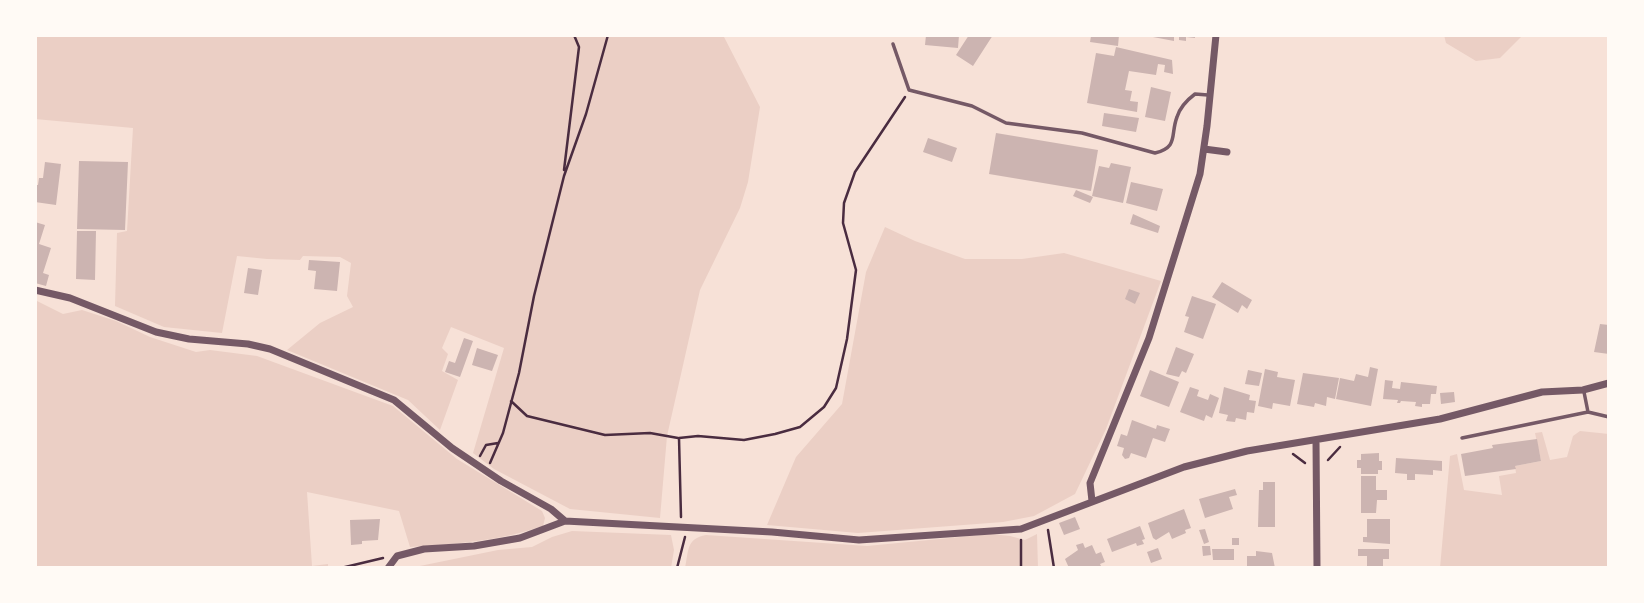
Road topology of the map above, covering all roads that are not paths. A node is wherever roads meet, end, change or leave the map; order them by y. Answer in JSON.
{"nodes":[{"id":1,"x":1216,"y":35,"type":"edge"},
{"id":2,"x":893,"y":44,"type":"dead end"},
{"id":3,"x":1211,"y":95,"type":"junction"},
{"id":4,"x":1204,"y":149,"type":"junction"},
{"id":5,"x":1227,"y":152,"type":"dead end"},
{"id":6,"x":35,"y":290,"type":"edge"},
{"id":7,"x":1609,"y":383,"type":"edge"},
{"id":8,"x":1583,"y":390,"type":"junction"},
{"id":9,"x":1588,"y":412,"type":"junction"},
{"id":10,"x":1609,"y":416,"type":"edge"},
{"id":11,"x":1462,"y":438,"type":"dead end"},
{"id":12,"x":1316,"y":440,"type":"junction"},
{"id":13,"x":1092,"y":501,"type":"junction"},
{"id":14,"x":565,"y":521,"type":"junction"},
{"id":15,"x":388,"y":568,"type":"edge"},
{"id":16,"x":1317,"y":568,"type":"edge"}],
"edges":[{"from":1,"to":3,"type":"street"},
{"from":2,"to":3,"type":"lane"},
{"from":3,"to":4,"type":"street"},
{"from":4,"to":5,"type":"street"},
{"from":4,"to":13,"type":"street"},
{"from":6,"to":14,"type":"street"},
{"from":7,"to":8,"type":"street"},
{"from":8,"to":9,"type":"lane"},
{"from":8,"to":12,"type":"street"},
{"from":9,"to":10,"type":"lane"},
{"from":9,"to":11,"type":"lane"},
{"from":12,"to":13,"type":"street"},
{"from":12,"to":16,"type":"street"},
{"from":13,"to":14,"type":"street"},
{"from":14,"to":15,"type":"street"}]}
